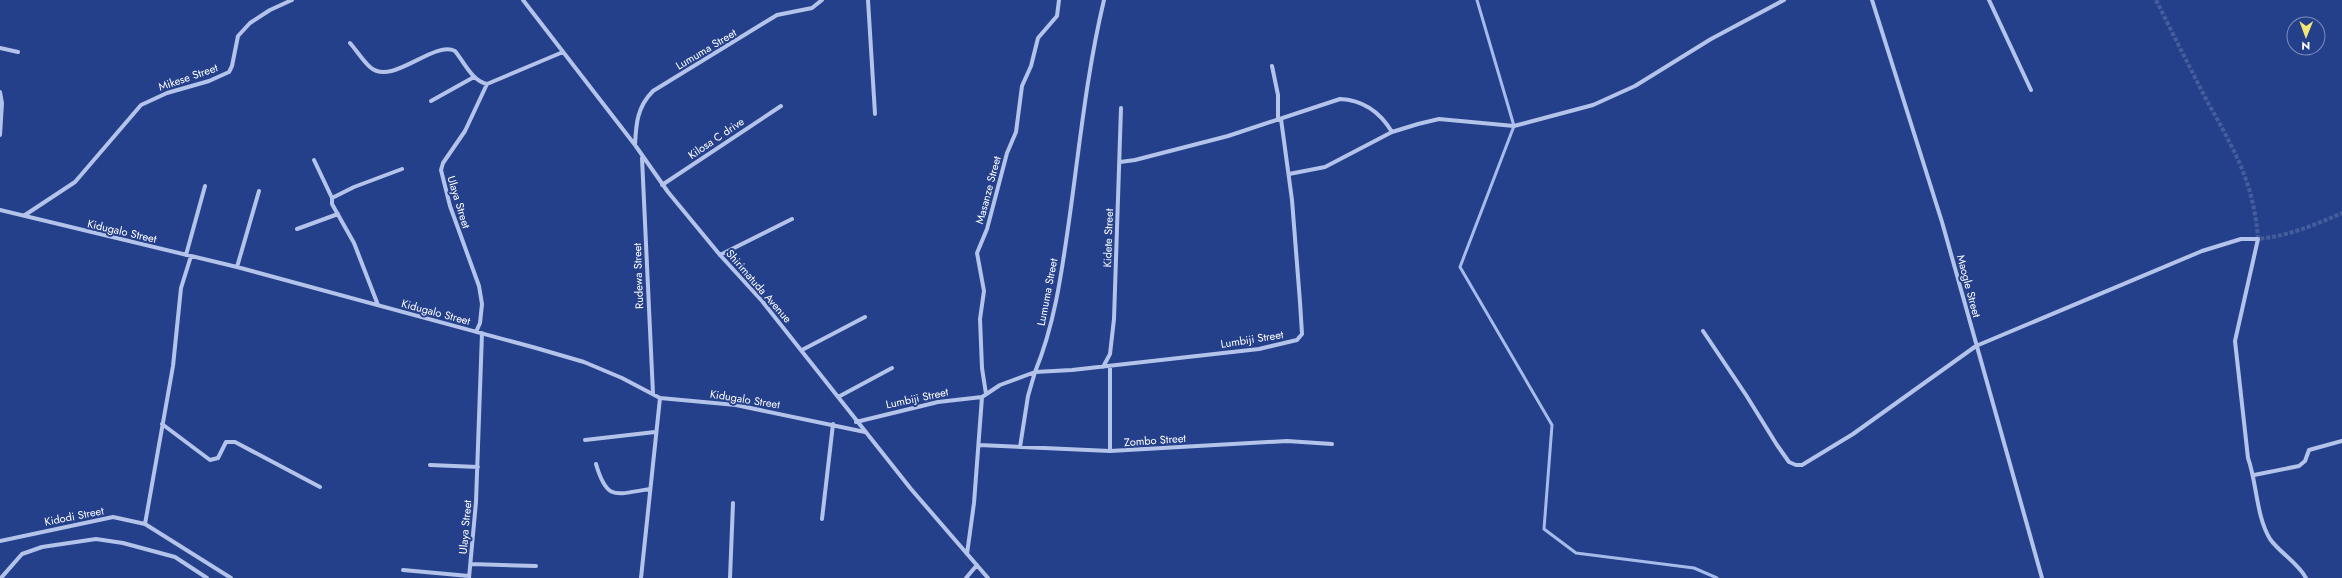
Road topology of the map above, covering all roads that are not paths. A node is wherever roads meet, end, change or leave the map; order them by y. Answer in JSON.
{"nodes":[{"id":1,"x":292,"y":0,"type":"edge"},
{"id":2,"x":523,"y":0,"type":"edge"},
{"id":3,"x":822,"y":0,"type":"edge"},
{"id":4,"x":868,"y":0,"type":"edge"},
{"id":5,"x":1059,"y":0,"type":"edge"},
{"id":6,"x":1104,"y":0,"type":"edge"},
{"id":7,"x":1784,"y":0,"type":"edge"},
{"id":8,"x":1872,"y":0,"type":"edge"},
{"id":9,"x":1989,"y":0,"type":"edge"},
{"id":10,"x":350,"y":43,"type":"dead end"},
{"id":11,"x":0,"y":48,"type":"edge"},
{"id":12,"x":18,"y":52,"type":"dead end"},
{"id":13,"x":563,"y":52,"type":"junction"},
{"id":14,"x":1272,"y":66,"type":"dead end"},
{"id":15,"x":474,"y":77,"type":"junction"},
{"id":16,"x":487,"y":84,"type":"junction"},
{"id":17,"x":2031,"y":90,"type":"dead end"},
{"id":18,"x":0,"y":92,"type":"edge"},
{"id":19,"x":431,"y":101,"type":"dead end"},
{"id":20,"x":781,"y":106,"type":"dead end"},
{"id":21,"x":1122,"y":108,"type":"dead end"},
{"id":22,"x":875,"y":114,"type":"dead end"},
{"id":23,"x":1279,"y":120,"type":"junction"},
{"id":24,"x":1392,"y":132,"type":"junction"},
{"id":25,"x":0,"y":135,"type":"edge"},
{"id":26,"x":635,"y":145,"type":"junction"},
{"id":27,"x":642,"y":157,"type":"junction"},
{"id":28,"x":314,"y":160,"type":"dead end"},
{"id":29,"x":1120,"y":162,"type":"junction"},
{"id":30,"x":402,"y":169,"type":"dead end"},
{"id":31,"x":1289,"y":174,"type":"junction"},
{"id":32,"x":662,"y":185,"type":"junction"},
{"id":33,"x":205,"y":186,"type":"dead end"},
{"id":34,"x":259,"y":191,"type":"dead end"},
{"id":35,"x":332,"y":198,"type":"junction"},
{"id":36,"x":0,"y":210,"type":"edge"},
{"id":37,"x":338,"y":214,"type":"junction"},
{"id":38,"x":25,"y":215,"type":"junction"},
{"id":39,"x":792,"y":219,"type":"dead end"},
{"id":40,"x":297,"y":229,"type":"dead end"},
{"id":41,"x":720,"y":255,"type":"junction"},
{"id":42,"x":189,"y":256,"type":"junction"},
{"id":43,"x":237,"y":267,"type":"junction"},
{"id":44,"x":378,"y":305,"type":"junction"},
{"id":45,"x":865,"y":317,"type":"dead end"},
{"id":46,"x":1703,"y":330,"type":"dead end"},
{"id":47,"x":476,"y":332,"type":"junction"},
{"id":48,"x":482,"y":333,"type":"junction"},
{"id":49,"x":1976,"y":346,"type":"junction"},
{"id":50,"x":802,"y":350,"type":"junction"},
{"id":51,"x":1110,"y":366,"type":"junction"},
{"id":52,"x":1103,"y":367,"type":"junction"},
{"id":53,"x":892,"y":368,"type":"dead end"},
{"id":54,"x":1035,"y":372,"type":"junction"},
{"id":55,"x":653,"y":394,"type":"junction"},
{"id":56,"x":986,"y":394,"type":"junction"},
{"id":57,"x":840,"y":396,"type":"junction"},
{"id":58,"x":982,"y":397,"type":"junction"},
{"id":59,"x":660,"y":398,"type":"junction"},
{"id":60,"x":856,"y":422,"type":"junction"},
{"id":61,"x":162,"y":424,"type":"junction"},
{"id":62,"x":833,"y":424,"type":"junction"},
{"id":63,"x":655,"y":432,"type":"junction"},
{"id":64,"x":866,"y":432,"type":"junction"},
{"id":65,"x":585,"y":440,"type":"dead end"},
{"id":66,"x":2342,"y":441,"type":"edge"},
{"id":67,"x":1332,"y":444,"type":"dead end"},
{"id":68,"x":980,"y":445,"type":"junction"},
{"id":69,"x":1020,"y":447,"type":"junction"},
{"id":70,"x":1110,"y":451,"type":"junction"},
{"id":71,"x":596,"y":464,"type":"dead end"},
{"id":72,"x":430,"y":465,"type":"dead end"},
{"id":73,"x":478,"y":466,"type":"junction"},
{"id":74,"x":2254,"y":475,"type":"junction"},
{"id":75,"x":320,"y":487,"type":"dead end"},
{"id":76,"x":650,"y":489,"type":"junction"},
{"id":77,"x":733,"y":503,"type":"dead end"},
{"id":78,"x":822,"y":520,"type":"dead end"},
{"id":79,"x":145,"y":524,"type":"junction"},
{"id":80,"x":0,"y":541,"type":"edge"},
{"id":81,"x":967,"y":554,"type":"junction"},
{"id":82,"x":471,"y":564,"type":"junction"},
{"id":83,"x":977,"y":565,"type":"junction"},
{"id":84,"x":536,"y":566,"type":"dead end"},
{"id":85,"x":403,"y":570,"type":"dead end"},
{"id":86,"x":469,"y":577,"type":"edge"},
{"id":87,"x":1,"y":578,"type":"edge"},
{"id":88,"x":207,"y":578,"type":"edge"},
{"id":89,"x":231,"y":578,"type":"edge"},
{"id":90,"x":641,"y":578,"type":"edge"},
{"id":91,"x":730,"y":578,"type":"edge"},
{"id":92,"x":966,"y":578,"type":"edge"},
{"id":93,"x":988,"y":578,"type":"edge"},
{"id":94,"x":2042,"y":578,"type":"edge"},
{"id":95,"x":2306,"y":578,"type":"edge"}],
"edges":[{"from":1,"to":38,"type":"street","name":"Mikese Street"},
{"from":2,"to":13,"type":"street","name":"Shirimatuda Avenue"},
{"from":3,"to":26,"type":"street","name":"Lumuma Street"},
{"from":4,"to":22,"type":"street"},
{"from":5,"to":56,"type":"street","name":"Masanze Street"},
{"from":6,"to":54,"type":"street","name":"Lumuma Street"},
{"from":7,"to":24,"type":"street"},
{"from":8,"to":49,"type":"street","name":"Maogle Street"},
{"from":9,"to":17,"type":"street"},
{"from":10,"to":15,"type":"street"},
{"from":11,"to":12,"type":"street"},
{"from":13,"to":16,"type":"street"},
{"from":13,"to":26,"type":"street","name":"Shirimatuda Avenue"},
{"from":14,"to":23,"type":"street","name":"Lumbiji Street"},
{"from":15,"to":16,"type":"street"},
{"from":15,"to":19,"type":"street"},
{"from":16,"to":47,"type":"street","name":"Ulaya Street"},
{"from":18,"to":25,"type":"street"},
{"from":20,"to":32,"type":"street","name":"Kilosa C drive"},
{"from":21,"to":29,"type":"street","name":"Kidete Street"},
{"from":23,"to":24,"type":"street"},
{"from":23,"to":29,"type":"street"},
{"from":23,"to":31,"type":"street","name":"Lumbiji Street"},
{"from":24,"to":31,"type":"street"},
{"from":26,"to":27,"type":"street","name":"Shirimatuda Avenue"},
{"from":27,"to":32,"type":"street","name":"Shirimatuda Avenue"},
{"from":27,"to":55,"type":"street","name":"Rudewa Street"},
{"from":28,"to":35,"type":"street"},
{"from":29,"to":52,"type":"street","name":"Kidete Street"},
{"from":30,"to":35,"type":"street"},
{"from":31,"to":51,"type":"street","name":"Lumbiji Street"},
{"from":32,"to":41,"type":"street","name":"Shirimatuda Avenue"},
{"from":33,"to":42,"type":"street"},
{"from":34,"to":43,"type":"street"},
{"from":35,"to":37,"type":"street"},
{"from":36,"to":38,"type":"street","name":"Kidugalo Street"},
{"from":37,"to":40,"type":"street"},
{"from":37,"to":44,"type":"street"},
{"from":38,"to":42,"type":"street","name":"Kidugalo Street"},
{"from":39,"to":41,"type":"street"},
{"from":41,"to":50,"type":"street","name":"Shirimatuda Avenue"},
{"from":42,"to":43,"type":"street","name":"Kidugalo Street"},
{"from":42,"to":61,"type":"street"},
{"from":43,"to":44,"type":"street","name":"Kidugalo Street"},
{"from":44,"to":47,"type":"street","name":"Kidugalo Street"},
{"from":45,"to":50,"type":"street"},
{"from":46,"to":49,"type":"street"},
{"from":47,"to":48,"type":"street","name":"Kidugalo Street"},
{"from":48,"to":55,"type":"street","name":"Kidugalo Street"},
{"from":48,"to":73,"type":"street","name":"Ulaya Street"},
{"from":49,"to":74,"type":"street"},
{"from":49,"to":94,"type":"street","name":"Maogle Street"},
{"from":50,"to":57,"type":"street","name":"Shirimatuda Avenue"},
{"from":51,"to":52,"type":"street","name":"Lumbiji Street"},
{"from":51,"to":70,"type":"street"},
{"from":52,"to":54,"type":"street","name":"Lumbiji Street"},
{"from":53,"to":57,"type":"street"},
{"from":54,"to":56,"type":"street"},
{"from":54,"to":69,"type":"street","name":"Lumuma Street"},
{"from":55,"to":59,"type":"street","name":"Kidugalo Street"},
{"from":56,"to":58,"type":"street"},
{"from":57,"to":60,"type":"street","name":"Shirimatuda Avenue"},
{"from":58,"to":60,"type":"street","name":"Lumbiji Street"},
{"from":58,"to":68,"type":"street"},
{"from":59,"to":62,"type":"street","name":"Kidugalo Street"},
{"from":59,"to":63,"type":"street"},
{"from":60,"to":64,"type":"street","name":"Shirimatuda Avenue"},
{"from":61,"to":75,"type":"street"},
{"from":61,"to":79,"type":"street"},
{"from":62,"to":64,"type":"street","name":"Kidugalo Street"},
{"from":62,"to":78,"type":"street"},
{"from":63,"to":65,"type":"street"},
{"from":63,"to":76,"type":"street"},
{"from":64,"to":81,"type":"street","name":"Shirimatuda Avenue"},
{"from":66,"to":74,"type":"street"},
{"from":67,"to":70,"type":"street","name":"Zombo Street"},
{"from":68,"to":69,"type":"street","name":"Zombo Street"},
{"from":68,"to":81,"type":"street"},
{"from":69,"to":70,"type":"street","name":"Zombo Street"},
{"from":71,"to":76,"type":"street"},
{"from":72,"to":73,"type":"street"},
{"from":73,"to":82,"type":"street","name":"Ulaya Street"},
{"from":74,"to":95,"type":"street"},
{"from":76,"to":90,"type":"street"},
{"from":77,"to":91,"type":"street"},
{"from":79,"to":80,"type":"street","name":"Kidodi Street"},
{"from":79,"to":89,"type":"street","name":"Kidodi Street"},
{"from":81,"to":83,"type":"street","name":"Shirimatuda Avenue"},
{"from":82,"to":84,"type":"street"},
{"from":82,"to":86,"type":"street","name":"Ulaya Street"},
{"from":83,"to":92,"type":"street"},
{"from":83,"to":93,"type":"street","name":"Shirimatuda Avenue"},
{"from":85,"to":86,"type":"street"},
{"from":87,"to":88,"type":"street"}]}
